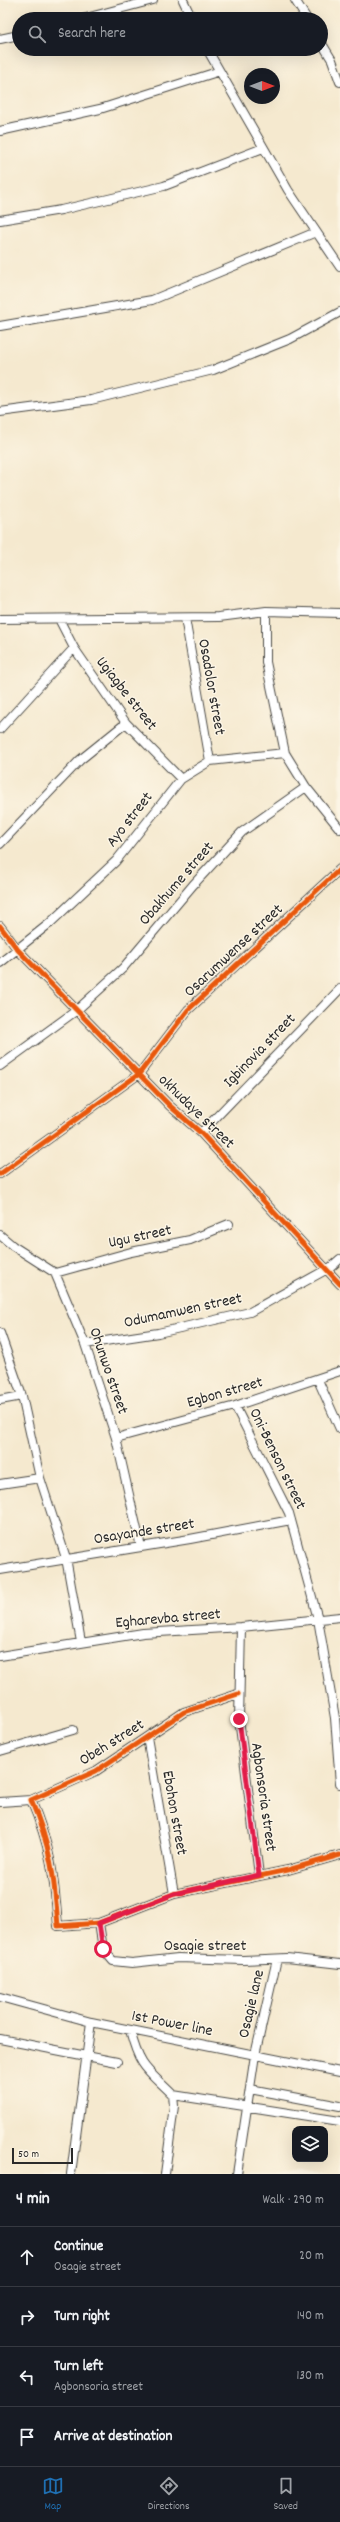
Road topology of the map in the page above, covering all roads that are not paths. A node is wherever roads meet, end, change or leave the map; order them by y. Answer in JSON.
{"nodes":[{"id":1,"x":153,"y":0,"type":"edge"},
{"id":2,"x":183,"y":0,"type":"edge"},
{"id":3,"x":295,"y":0,"type":"edge"},
{"id":4,"x":108,"y":12,"type":"edge"},
{"id":5,"x":189,"y":12,"type":"edge"},
{"id":6,"x":303,"y":12,"type":"edge"},
{"id":7,"x":12,"y":36,"type":"edge"},
{"id":8,"x":0,"y":39,"type":"edge"},
{"id":9,"x":328,"y":53,"type":"edge"},
{"id":10,"x":210,"y":56,"type":"edge"},
{"id":11,"x":218,"y":72,"type":"junction"},
{"id":12,"x":340,"y":82,"type":"edge"},
{"id":13,"x":0,"y":131,"type":"edge"},
{"id":14,"x":263,"y":148,"type":"junction"},
{"id":15,"x":0,"y":220,"type":"edge"},
{"id":16,"x":316,"y":232,"type":"junction"},
{"id":17,"x":340,"y":266,"type":"edge"},
{"id":18,"x":340,"y":312,"type":"edge"},
{"id":19,"x":0,"y":326,"type":"edge"},
{"id":20,"x":0,"y":412,"type":"edge"},
{"id":21,"x":266,"y":611,"type":"junction"},
{"id":22,"x":340,"y":613,"type":"edge"},
{"id":23,"x":185,"y":618,"type":"junction"},
{"id":24,"x":60,"y":619,"type":"junction"},
{"id":25,"x":0,"y":620,"type":"edge"},
{"id":26,"x":74,"y":648,"type":"junction"},
{"id":27,"x":126,"y":723,"type":"junction"},
{"id":28,"x":0,"y":729,"type":"edge"},
{"id":29,"x":285,"y":753,"type":"junction"},
{"id":30,"x":210,"y":761,"type":"junction"},
{"id":31,"x":181,"y":779,"type":"junction"},
{"id":32,"x":306,"y":787,"type":"junction"},
{"id":33,"x":340,"y":828,"type":"edge"},
{"id":34,"x":0,"y":844,"type":"edge"},
{"id":35,"x":340,"y":869,"type":"edge"},
{"id":36,"x":0,"y":926,"type":"edge"},
{"id":37,"x":18,"y":950,"type":"junction"},
{"id":38,"x":0,"y":963,"type":"edge"},
{"id":39,"x":340,"y":989,"type":"edge"},
{"id":40,"x":78,"y":1010,"type":"junction"},
{"id":41,"x":0,"y":1066,"type":"edge"},
{"id":42,"x":139,"y":1074,"type":"junction"},
{"id":43,"x":201,"y":1133,"type":"junction"},
{"id":44,"x":0,"y":1174,"type":"edge"},
{"id":45,"x":229,"y":1224,"type":"dead end"},
{"id":46,"x":1,"y":1238,"type":"edge"},
{"id":47,"x":340,"y":1259,"type":"edge"},
{"id":48,"x":324,"y":1269,"type":"junction"},
{"id":49,"x":55,"y":1273,"type":"junction"},
{"id":50,"x":340,"y":1284,"type":"edge"},
{"id":51,"x":0,"y":1333,"type":"edge"},
{"id":52,"x":85,"y":1344,"type":"junction"},
{"id":53,"x":340,"y":1371,"type":"edge"},
{"id":54,"x":318,"y":1380,"type":"junction"},
{"id":55,"x":22,"y":1396,"type":"junction"},
{"id":56,"x":0,"y":1400,"type":"edge"},
{"id":57,"x":235,"y":1406,"type":"junction"},
{"id":58,"x":340,"y":1429,"type":"edge"},
{"id":59,"x":116,"y":1438,"type":"junction"},
{"id":60,"x":40,"y":1478,"type":"junction"},
{"id":61,"x":0,"y":1484,"type":"edge"},
{"id":62,"x":291,"y":1520,"type":"junction"},
{"id":63,"x":141,"y":1547,"type":"junction"},
{"id":64,"x":66,"y":1558,"type":"junction"},
{"id":65,"x":0,"y":1570,"type":"edge"},
{"id":66,"x":340,"y":1617,"type":"edge"},
{"id":67,"x":318,"y":1619,"type":"junction"},
{"id":68,"x":241,"y":1627,"type":"junction"},
{"id":69,"x":81,"y":1642,"type":"junction"},
{"id":70,"x":0,"y":1656,"type":"edge"},
{"id":71,"x":238,"y":1694,"type":"junction"},
{"id":72,"x":73,"y":1730,"type":"dead end"},
{"id":73,"x":147,"y":1736,"type":"junction"},
{"id":74,"x":0,"y":1751,"type":"edge"},
{"id":75,"x":340,"y":1784,"type":"edge"},
{"id":76,"x":31,"y":1800,"type":"junction"},
{"id":77,"x":0,"y":1802,"type":"edge"},
{"id":78,"x":340,"y":1855,"type":"edge"},
{"id":79,"x":259,"y":1875,"type":"junction"},
{"id":80,"x":174,"y":1894,"type":"junction"},
{"id":81,"x":99,"y":1923,"type":"junction"},
{"id":82,"x":277,"y":1959,"type":"junction"},
{"id":83,"x":340,"y":1964,"type":"edge"},
{"id":84,"x":0,"y":1997,"type":"edge"},
{"id":85,"x":91,"y":2022,"type":"junction"},
{"id":86,"x":130,"y":2030,"type":"junction"},
{"id":87,"x":0,"y":2039,"type":"edge"},
{"id":88,"x":255,"y":2055,"type":"junction"},
{"id":89,"x":86,"y":2056,"type":"junction"},
{"id":90,"x":117,"y":2062,"type":"dead end"},
{"id":91,"x":340,"y":2072,"type":"edge"},
{"id":92,"x":250,"y":2089,"type":"junction"},
{"id":93,"x":173,"y":2095,"type":"junction"},
{"id":94,"x":248,"y":2105,"type":"junction"},
{"id":95,"x":340,"y":2106,"type":"edge"},
{"id":96,"x":340,"y":2121,"type":"edge"},
{"id":97,"x":71,"y":2174,"type":"edge"},
{"id":98,"x":165,"y":2174,"type":"edge"},
{"id":99,"x":237,"y":2174,"type":"edge"}],
"edges":[{"from":1,"to":4,"type":"street"},
{"from":2,"to":5,"type":"street"},
{"from":3,"to":6,"type":"street"},
{"from":7,"to":8,"type":"street"},
{"from":9,"to":12,"type":"street"},
{"from":10,"to":11,"type":"street"},
{"from":11,"to":13,"type":"street"},
{"from":11,"to":14,"type":"street"},
{"from":14,"to":15,"type":"street"},
{"from":14,"to":16,"type":"street"},
{"from":16,"to":17,"type":"street"},
{"from":16,"to":19,"type":"street"},
{"from":18,"to":20,"type":"street"},
{"from":21,"to":22,"type":"street"},
{"from":21,"to":23,"type":"street"},
{"from":21,"to":29,"type":"street"},
{"from":23,"to":24,"type":"street"},
{"from":23,"to":30,"type":"street","name":"Osadolor street"},
{"from":24,"to":25,"type":"street"},
{"from":24,"to":26,"type":"street","name":"Ugiagbe street"},
{"from":26,"to":27,"type":"street","name":"Ugiagbe street"},
{"from":26,"to":28,"type":"street"},
{"from":27,"to":31,"type":"street","name":"Ugiagbe street"},
{"from":27,"to":34,"type":"street"},
{"from":29,"to":30,"type":"street","name":"Ayo street"},
{"from":29,"to":32,"type":"street"},
{"from":30,"to":31,"type":"street","name":"Ayo street"},
{"from":31,"to":37,"type":"street","name":"Ayo street"},
{"from":32,"to":33,"type":"street"},
{"from":32,"to":40,"type":"street","name":"Obakhume street"},
{"from":35,"to":42,"type":"street","name":"Osarumwense street"},
{"from":36,"to":37,"type":"street","name":"okhudaye street"},
{"from":37,"to":38,"type":"street","name":"Ayo street"},
{"from":37,"to":40,"type":"street","name":"okhudaye street"},
{"from":39,"to":43,"type":"street","name":"Igbinovia street"},
{"from":40,"to":41,"type":"street","name":"Obakhume street"},
{"from":40,"to":42,"type":"street","name":"okhudaye street"},
{"from":42,"to":43,"type":"street","name":"okhudaye street"},
{"from":42,"to":44,"type":"street","name":"Osarumwense street"},
{"from":43,"to":48,"type":"street","name":"okhudaye street"},
{"from":45,"to":49,"type":"street","name":"Ugu street"},
{"from":46,"to":49,"type":"street"},
{"from":47,"to":48,"type":"street","name":"Odumamwen street"},
{"from":48,"to":50,"type":"street","name":"okhudaye street"},
{"from":48,"to":52,"type":"street","name":"Odumamwen street"},
{"from":49,"to":52,"type":"street","name":"Ohunwo street"},
{"from":51,"to":55,"type":"street"},
{"from":52,"to":59,"type":"street","name":"Ohunwo street"},
{"from":53,"to":54,"type":"street","name":"Egbon street"},
{"from":54,"to":57,"type":"street","name":"Egbon street"},
{"from":54,"to":58,"type":"street"},
{"from":55,"to":56,"type":"street"},
{"from":55,"to":60,"type":"street"},
{"from":57,"to":59,"type":"street","name":"Egbon street"},
{"from":57,"to":62,"type":"street","name":"Oni-Benson street"},
{"from":59,"to":63,"type":"street","name":"Ohunwo street"},
{"from":60,"to":61,"type":"street"},
{"from":60,"to":64,"type":"street"},
{"from":62,"to":63,"type":"street","name":"Osayande street"},
{"from":62,"to":67,"type":"street","name":"Oni-Benson street"},
{"from":63,"to":64,"type":"street","name":"Osayande street"},
{"from":64,"to":65,"type":"street","name":"Osayande street"},
{"from":64,"to":69,"type":"street"},
{"from":66,"to":67,"type":"street","name":"Egharevba street"},
{"from":67,"to":68,"type":"street","name":"Egharevba street"},
{"from":67,"to":75,"type":"street","name":"Oni-Benson street"},
{"from":68,"to":69,"type":"street","name":"Egharevba street"},
{"from":68,"to":71,"type":"street","name":"Agbonsoria street"},
{"from":69,"to":70,"type":"street","name":"Egharevba street"},
{"from":71,"to":73,"type":"street","name":"Obeh street"},
{"from":71,"to":79,"type":"street","name":"Agbonsoria street"},
{"from":72,"to":74,"type":"street"},
{"from":73,"to":76,"type":"street","name":"Obeh street"},
{"from":73,"to":80,"type":"street","name":"Ebohon street"},
{"from":76,"to":77,"type":"street","name":"Obeh street"},
{"from":76,"to":81,"type":"street"},
{"from":78,"to":79,"type":"street"},
{"from":79,"to":80,"type":"street"},
{"from":80,"to":81,"type":"street"},
{"from":81,"to":82,"type":"street","name":"Osagie street"},
{"from":82,"to":83,"type":"street","name":"Osagie street"},
{"from":82,"to":88,"type":"street","name":"Osagie lane"},
{"from":84,"to":85,"type":"street","name":"1st Power line"},
{"from":85,"to":86,"type":"street","name":"1st Power line"},
{"from":85,"to":89,"type":"street"},
{"from":86,"to":88,"type":"street","name":"1st Power line"},
{"from":86,"to":93,"type":"street"},
{"from":87,"to":89,"type":"street"},
{"from":88,"to":91,"type":"street","name":"1st Power line"},
{"from":88,"to":92,"type":"street","name":"Osagie lane"},
{"from":89,"to":90,"type":"street"},
{"from":89,"to":97,"type":"street"},
{"from":92,"to":94,"type":"street","name":"Osagie lane"},
{"from":92,"to":95,"type":"street"},
{"from":93,"to":94,"type":"street"},
{"from":93,"to":98,"type":"street"},
{"from":94,"to":96,"type":"street"},
{"from":94,"to":99,"type":"street","name":"Osagie lane"}]}
